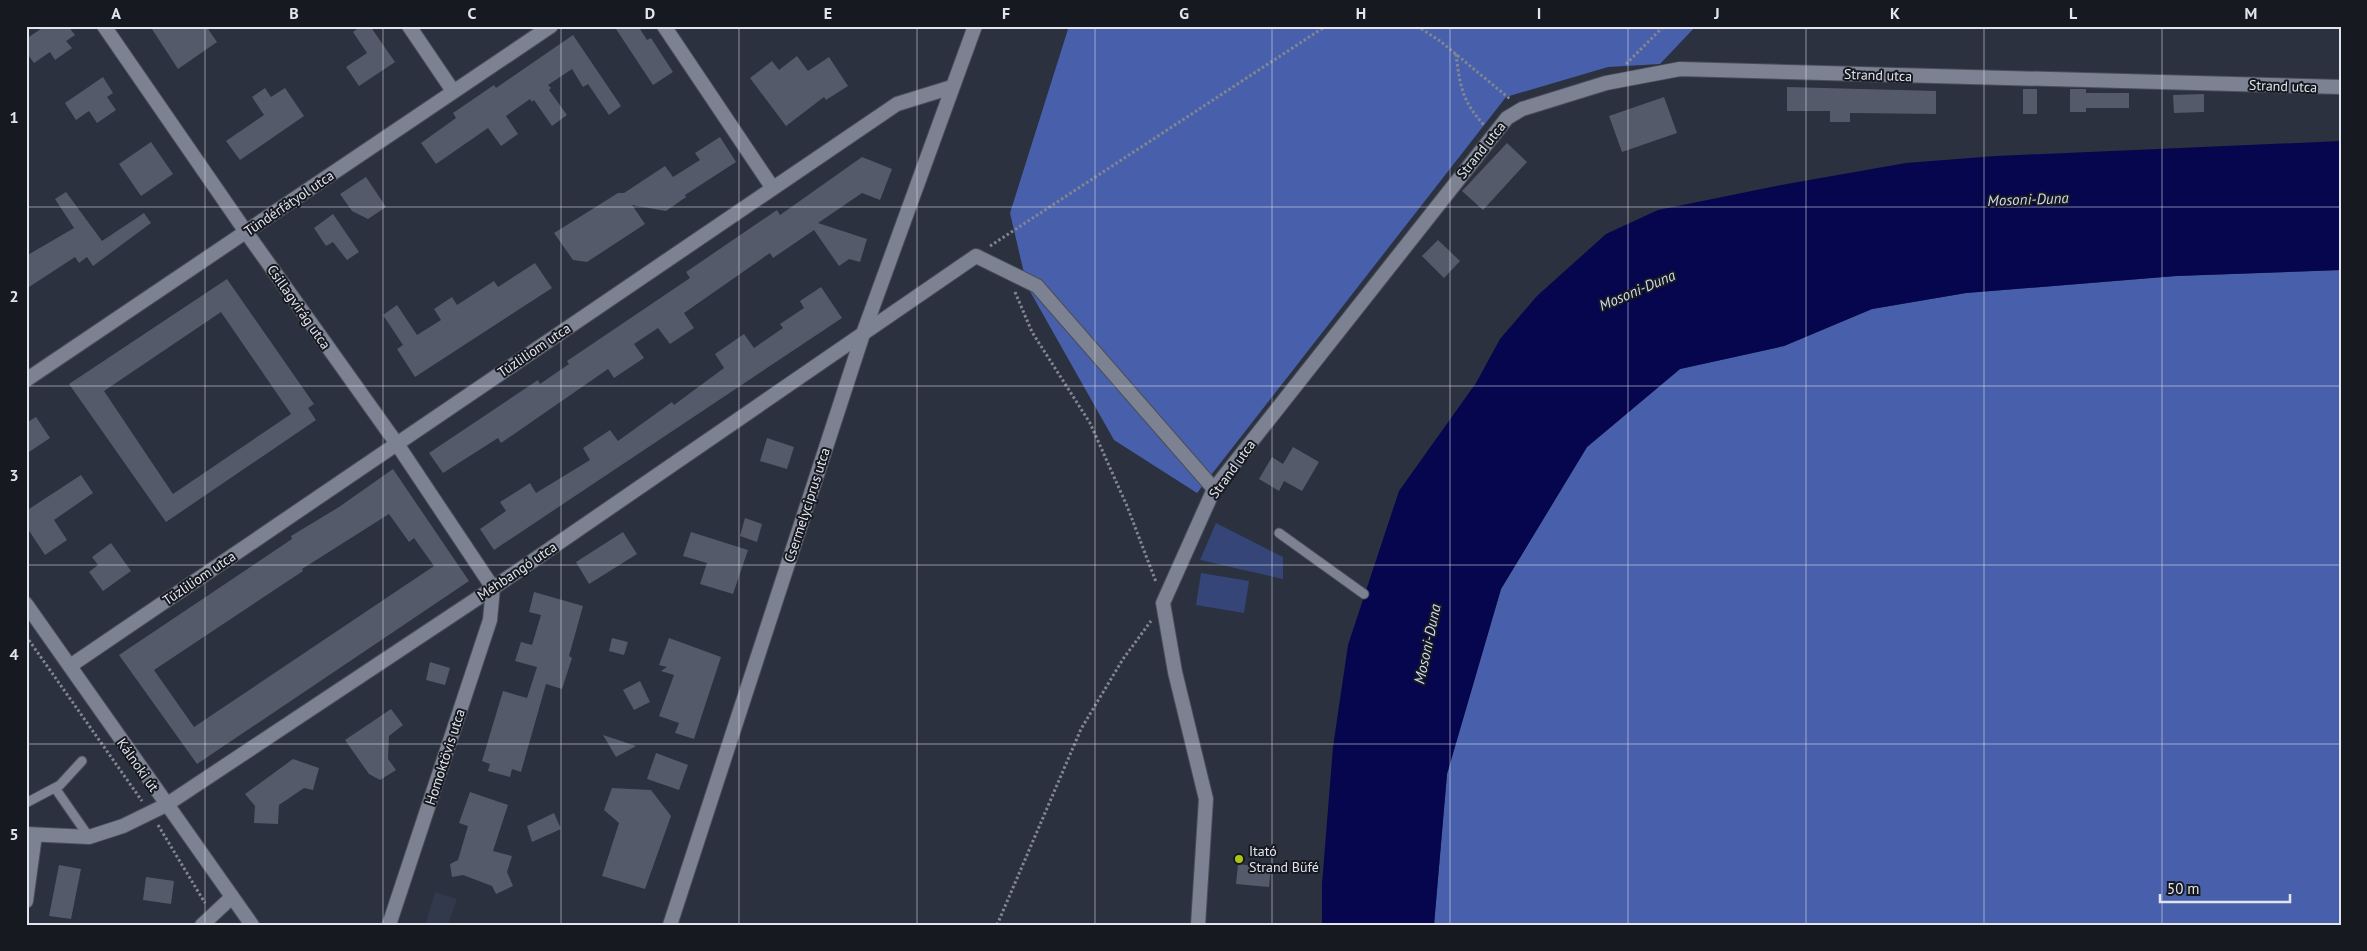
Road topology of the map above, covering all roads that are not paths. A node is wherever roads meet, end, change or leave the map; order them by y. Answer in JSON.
{"nodes":[{"id":1,"x":104,"y":26,"type":"edge"},
{"id":2,"x":409,"y":26,"type":"edge"},
{"id":3,"x":551,"y":26,"type":"edge"},
{"id":4,"x":664,"y":26,"type":"edge"},
{"id":5,"x":975,"y":26,"type":"edge"},
{"id":6,"x":952,"y":87,"type":"junction"},
{"id":7,"x":2341,"y":87,"type":"edge"},
{"id":8,"x":453,"y":91,"type":"junction"},
{"id":9,"x":772,"y":187,"type":"junction"},
{"id":10,"x":246,"y":232,"type":"junction"},
{"id":11,"x":864,"y":331,"type":"junction"},
{"id":12,"x":26,"y":380,"type":"edge"},
{"id":13,"x":397,"y":444,"type":"junction"},
{"id":14,"x":1214,"y":488,"type":"junction"},
{"id":15,"x":1279,"y":532,"type":"dead end"},
{"id":16,"x":493,"y":588,"type":"junction"},
{"id":17,"x":1364,"y":594,"type":"dead end"},
{"id":18,"x":26,"y":604,"type":"edge"},
{"id":19,"x":70,"y":666,"type":"junction"},
{"id":20,"x":82,"y":761,"type":"dead end"},
{"id":21,"x":55,"y":788,"type":"junction"},
{"id":22,"x":26,"y":804,"type":"edge"},
{"id":23,"x":166,"y":806,"type":"junction"},
{"id":24,"x":31,"y":834,"type":"edge"},
{"id":25,"x":88,"y":837,"type":"junction"},
{"id":26,"x":232,"y":897,"type":"junction"},
{"id":27,"x":26,"y":901,"type":"edge"},
{"id":28,"x":202,"y":925,"type":"edge"},
{"id":29,"x":252,"y":925,"type":"edge"},
{"id":30,"x":389,"y":925,"type":"edge"},
{"id":31,"x":670,"y":925,"type":"edge"},
{"id":32,"x":1198,"y":925,"type":"edge"}],
"edges":[{"from":1,"to":10,"type":"street","name":"Csillagvirág utca"},
{"from":2,"to":8,"type":"street"},
{"from":3,"to":8,"type":"street","name":"Tündérfátyol utca"},
{"from":4,"to":9,"type":"street"},
{"from":5,"to":6,"type":"street"},
{"from":6,"to":9,"type":"street","name":"Tűzliliom utca"},
{"from":6,"to":11,"type":"street","name":"Csermelyciprus utca"},
{"from":7,"to":14,"type":"street","name":"Strand utca"},
{"from":8,"to":10,"type":"street","name":"Tündérfátyol utca"},
{"from":9,"to":13,"type":"street","name":"Tűzliliom utca"},
{"from":10,"to":12,"type":"street","name":"Tündérfátyol utca"},
{"from":10,"to":13,"type":"street","name":"Csillagvirág utca"},
{"from":11,"to":14,"type":"street","name":"Méhbangó utca"},
{"from":11,"to":16,"type":"street","name":"Méhbangó utca"},
{"from":11,"to":31,"type":"street","name":"Csermelyciprus utca"},
{"from":13,"to":16,"type":"street","name":"Csillagvirág utca"},
{"from":13,"to":19,"type":"street","name":"Tűzliliom utca"},
{"from":14,"to":32,"type":"street","name":"Strand utca"},
{"from":15,"to":17,"type":"lane"},
{"from":16,"to":23,"type":"street","name":"Méhbangó utca"},
{"from":16,"to":30,"type":"street","name":"Homoktövis utca"},
{"from":18,"to":19,"type":"street","name":"Kálnoki út"},
{"from":19,"to":23,"type":"street","name":"Kálnoki út"},
{"from":20,"to":21,"type":"lane"},
{"from":21,"to":22,"type":"lane"},
{"from":21,"to":25,"type":"lane"},
{"from":23,"to":25,"type":"street","name":"Méhbangó utca"},
{"from":23,"to":26,"type":"street","name":"Kálnoki út"},
{"from":24,"to":25,"type":"street","name":"Méhbangó utca"},
{"from":24,"to":27,"type":"street"},
{"from":26,"to":28,"type":"street"},
{"from":26,"to":29,"type":"street","name":"Kálnoki út"}]}
